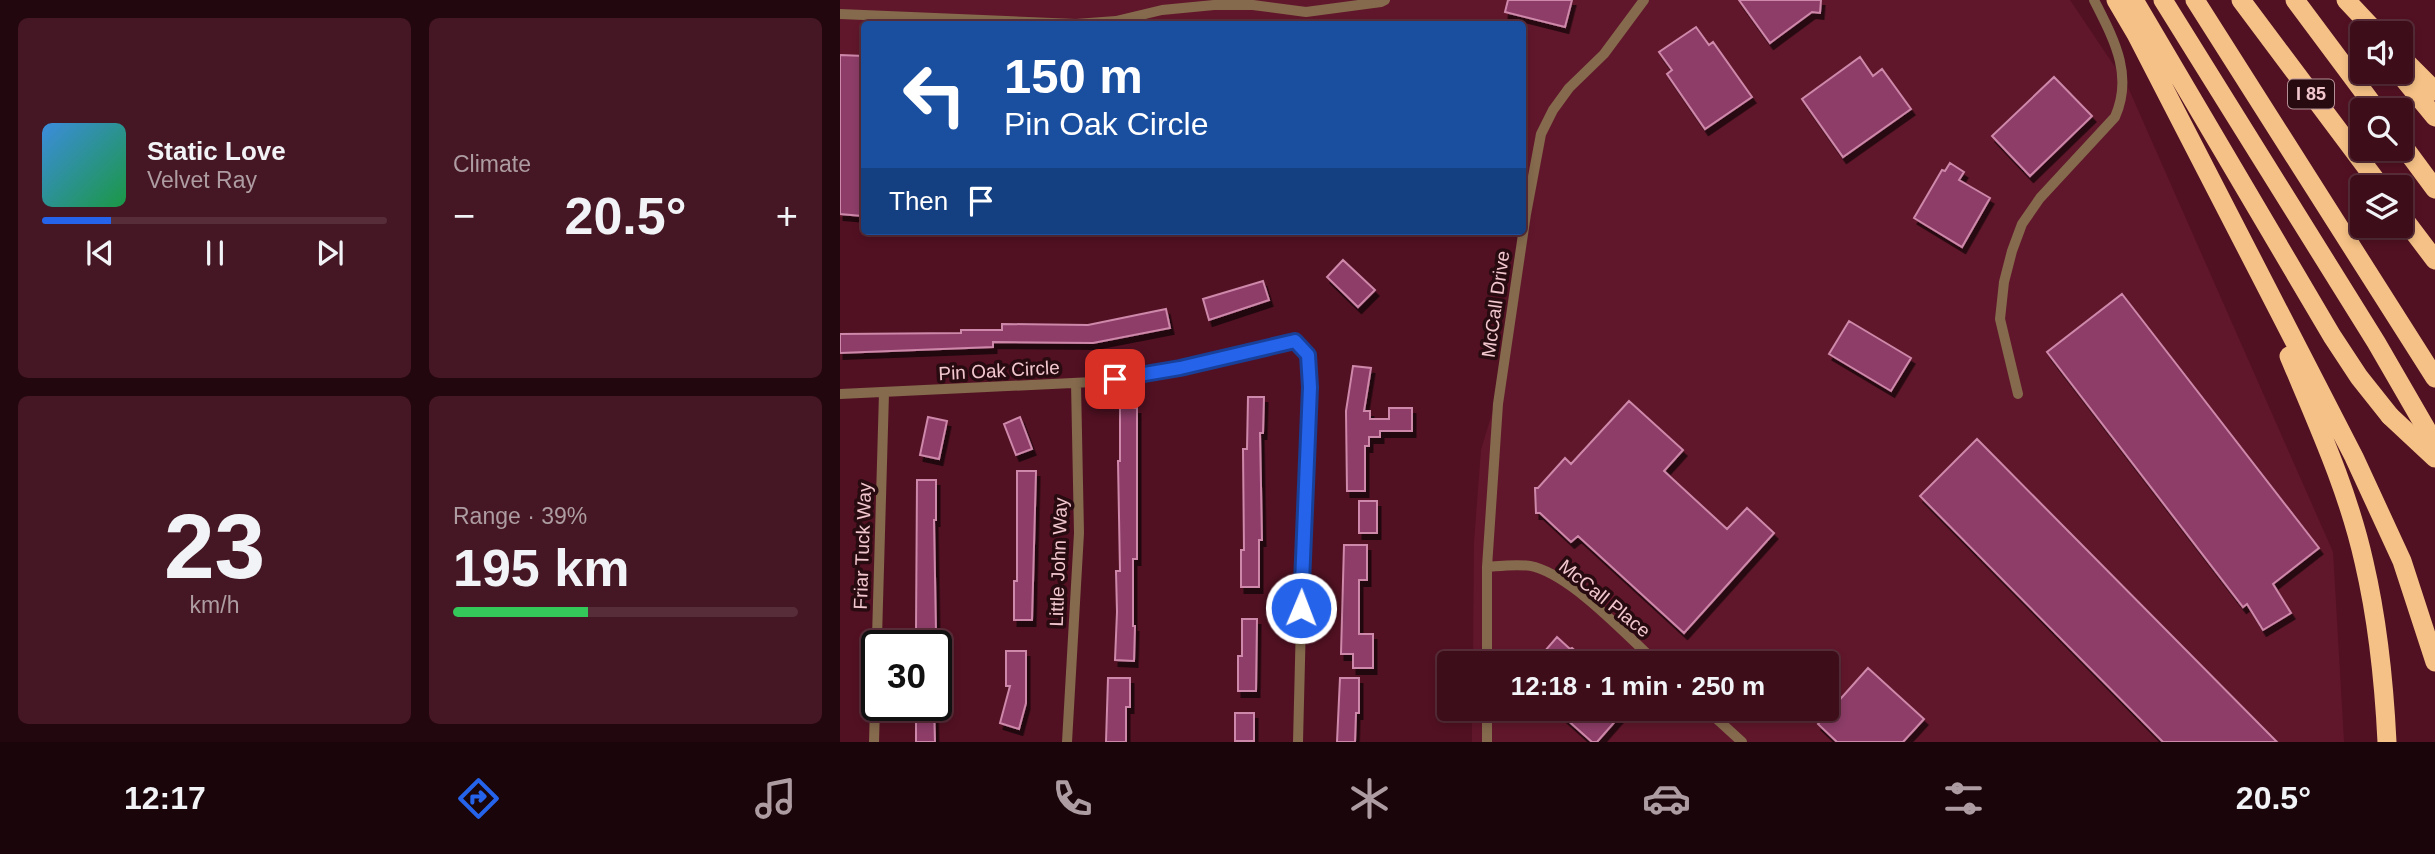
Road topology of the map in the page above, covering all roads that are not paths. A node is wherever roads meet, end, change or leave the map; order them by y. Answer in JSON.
{"nodes":[{"id":1,"x":1385,"y":0,"type":"edge"},
{"id":2,"x":1644,"y":0,"type":"edge"},
{"id":3,"x":2094,"y":0,"type":"edge"},
{"id":4,"x":2116,"y":0,"type":"edge"},
{"id":5,"x":2134,"y":0,"type":"edge"},
{"id":6,"x":2163,"y":0,"type":"edge"},
{"id":7,"x":2195,"y":0,"type":"edge"},
{"id":8,"x":2241,"y":0,"type":"edge"},
{"id":9,"x":2295,"y":0,"type":"edge"},
{"id":10,"x":2344,"y":0,"type":"edge"},
{"id":11,"x":840,"y":14,"type":"edge"},
{"id":12,"x":1005,"y":21,"type":"edge"},
{"id":13,"x":1116,"y":21,"type":"edge"},
{"id":14,"x":2359,"y":21,"type":"edge"},
{"id":15,"x":2365,"y":21,"type":"edge"},
{"id":16,"x":2413,"y":69,"type":"edge"},
{"id":17,"x":2408,"y":84,"type":"edge"},
{"id":18,"x":2435,"y":91,"type":"edge"},
{"id":19,"x":2368,"y":98,"type":"edge"},
{"id":20,"x":2435,"y":117,"type":"edge"},
{"id":21,"x":2413,"y":159,"type":"edge"},
{"id":22,"x":2372,"y":175,"type":"edge"},
{"id":23,"x":2435,"y":189,"type":"edge"},
{"id":24,"x":1526,"y":209,"type":"edge"},
{"id":25,"x":2234,"y":226,"type":"junction"},
{"id":26,"x":2413,"y":231,"type":"edge"},
{"id":27,"x":1522,"y":235,"type":"edge"},
{"id":28,"x":2435,"y":260,"type":"edge"},
{"id":29,"x":2435,"y":378,"type":"edge"},
{"id":30,"x":1076,"y":383,"type":"junction"},
{"id":31,"x":884,"y":393,"type":"junction"},
{"id":32,"x":840,"y":394,"type":"edge"},
{"id":33,"x":2018,"y":394,"type":"dead end"},
{"id":34,"x":2417,"y":416,"type":"junction"},
{"id":35,"x":2435,"y":444,"type":"edge"},
{"id":36,"x":2435,"y":458,"type":"edge"},
{"id":37,"x":2435,"y":469,"type":"edge"},
{"id":38,"x":1487,"y":567,"type":"junction"},
{"id":39,"x":1487,"y":651,"type":"edge"},
{"id":40,"x":1644,"y":651,"type":"edge"},
{"id":41,"x":2435,"y":662,"type":"edge"},
{"id":42,"x":1487,"y":721,"type":"edge"},
{"id":43,"x":1719,"y":721,"type":"edge"},
{"id":44,"x":874,"y":742,"type":"edge"},
{"id":45,"x":1066,"y":742,"type":"edge"},
{"id":46,"x":1298,"y":742,"type":"edge"},
{"id":47,"x":1487,"y":742,"type":"edge"},
{"id":48,"x":1742,"y":742,"type":"edge"},
{"id":49,"x":2387,"y":742,"type":"edge"}],
"edges":[{"from":1,"to":13,"type":"street"},
{"from":2,"to":24,"type":"street","name":"McCall Drive"},
{"from":3,"to":33,"type":"street"},
{"from":4,"to":25,"type":"highway"},
{"from":5,"to":36,"type":"highway","bridge":true},
{"from":6,"to":34,"type":"highway"},
{"from":7,"to":29,"type":"highway"},
{"from":8,"to":22,"type":"highway","number":"I 85"},
{"from":9,"to":19,"type":"highway","number":"I 85"},
{"from":10,"to":14,"type":"highway"},
{"from":10,"to":15,"type":"highway"},
{"from":11,"to":12,"type":"street"},
{"from":16,"to":18,"type":"highway"},
{"from":17,"to":20,"type":"highway"},
{"from":21,"to":23,"type":"highway"},
{"from":25,"to":41,"type":"highway"},
{"from":25,"to":49,"type":"highway"},
{"from":26,"to":28,"type":"highway"},
{"from":27,"to":38,"type":"street","name":"McCall Drive"},
{"from":30,"to":31,"type":"street","name":"Pin Oak Circle"},
{"from":30,"to":45,"type":"street","name":"Little John Way"},
{"from":30,"to":46,"type":"street","name":"Pin Oak Circle"},
{"from":31,"to":32,"type":"street","name":"Pin Oak Circle"},
{"from":31,"to":44,"type":"street","name":"Friar Tuck Way"},
{"from":34,"to":35,"type":"highway"},
{"from":34,"to":37,"type":"highway"},
{"from":38,"to":39,"type":"street","name":"McCall Drive"},
{"from":38,"to":40,"type":"street","name":"McCall Place"},
{"from":42,"to":47,"type":"street"},
{"from":43,"to":48,"type":"street"}]}
